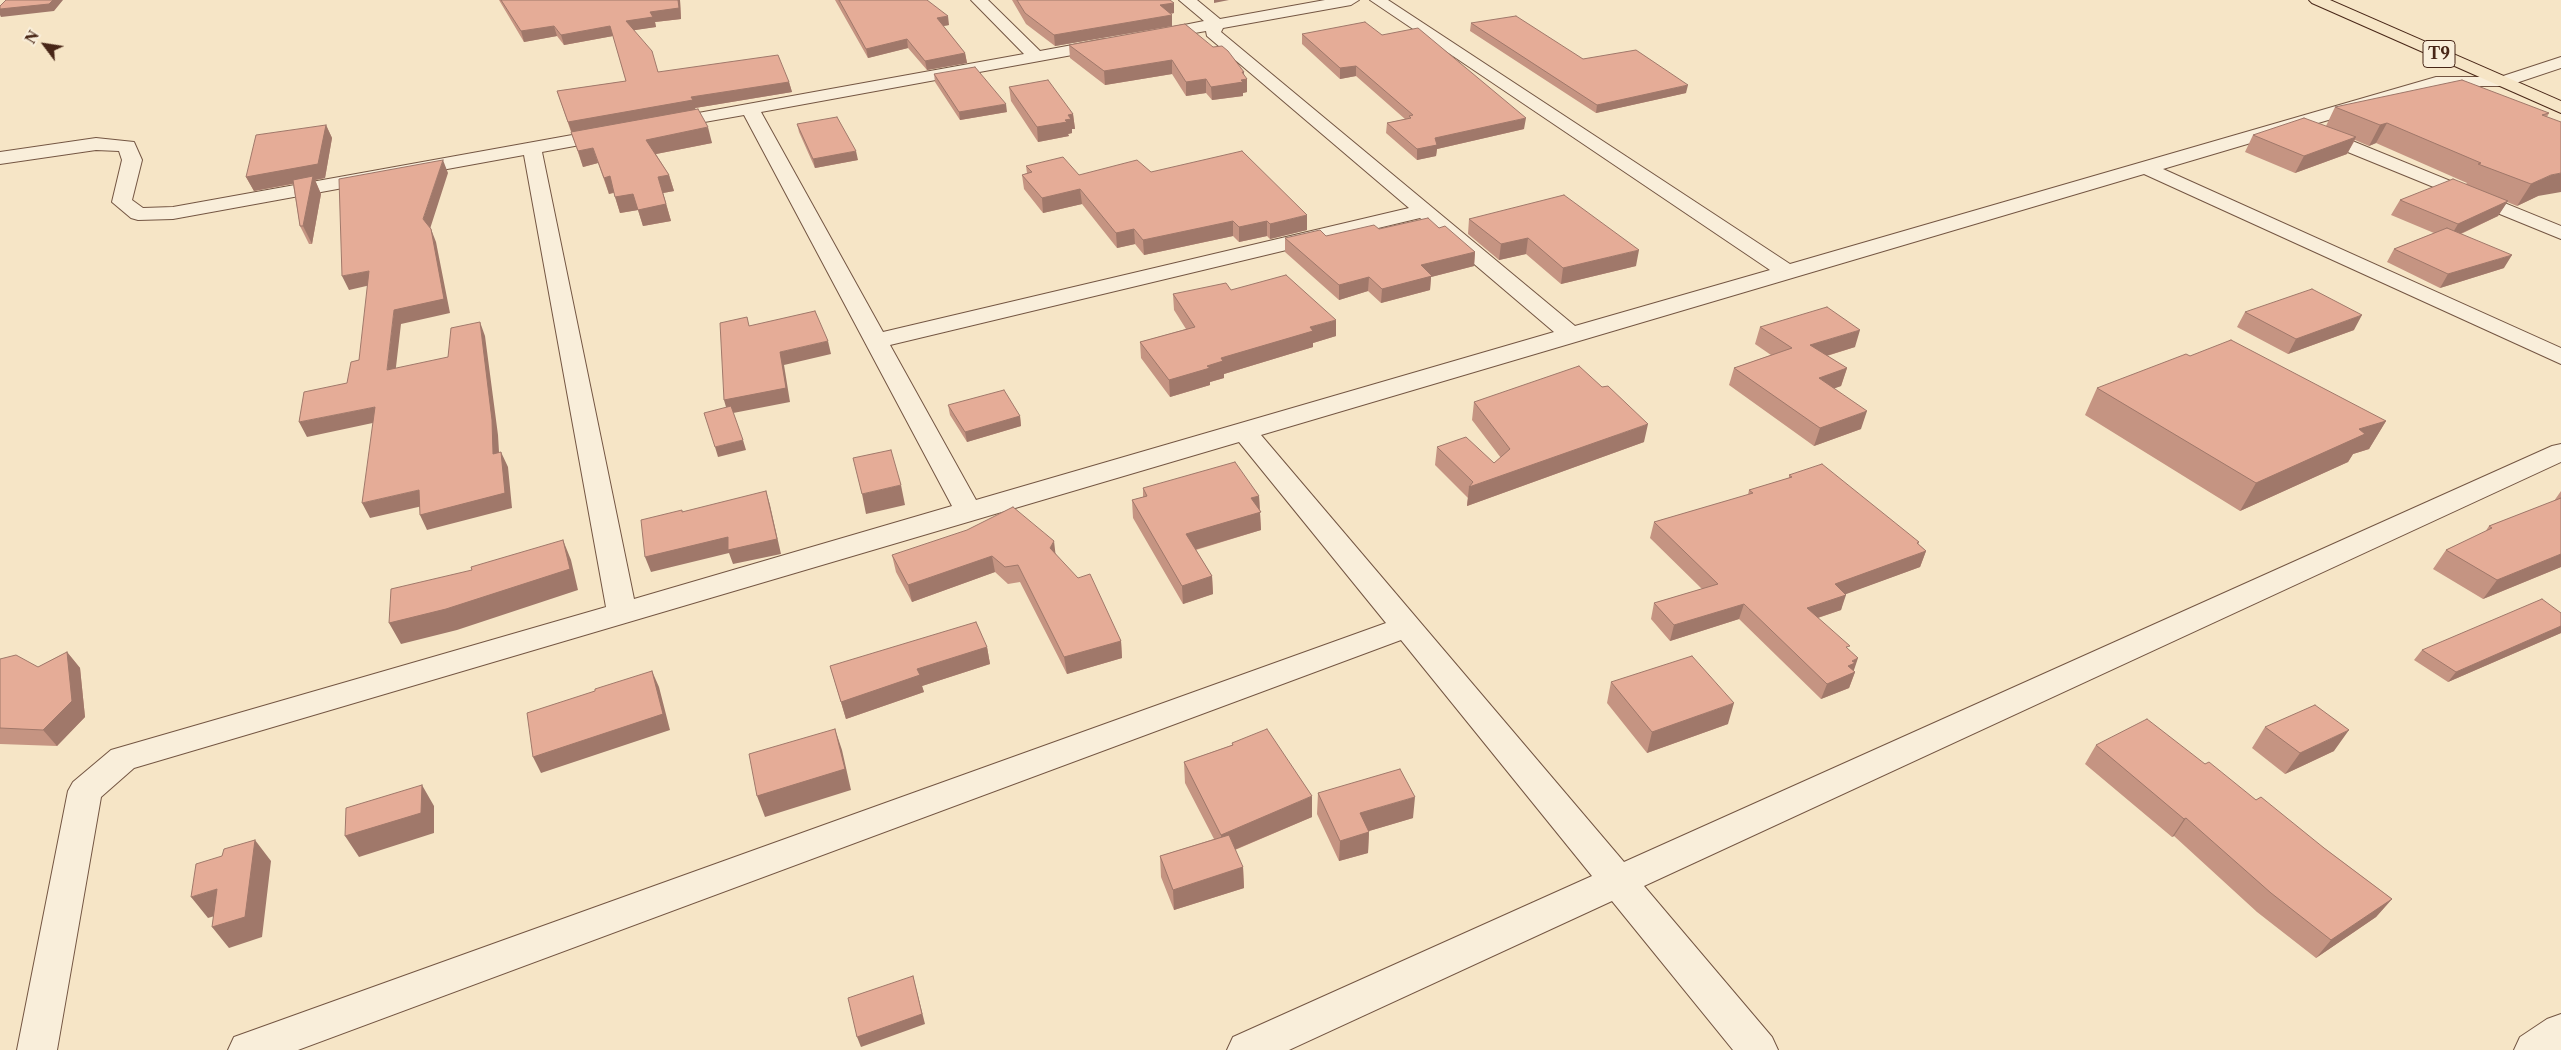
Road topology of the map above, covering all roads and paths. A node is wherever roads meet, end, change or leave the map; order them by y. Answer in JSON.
{"nodes":[{"id":1,"x":979,"y":0,"type":"edge"},
{"id":2,"x":1187,"y":0,"type":"edge"},
{"id":3,"x":1351,"y":0,"type":"edge"},
{"id":4,"x":1378,"y":0,"type":"edge"},
{"id":5,"x":2317,"y":0,"type":"edge"},
{"id":6,"x":1217,"y":24,"type":"junction"},
{"id":7,"x":1141,"y":38,"type":"edge"},
{"id":8,"x":1122,"y":41,"type":"edge"},
{"id":9,"x":1037,"y":57,"type":"junction"},
{"id":10,"x":2561,"y":62,"type":"edge"},
{"id":11,"x":2501,"y":82,"type":"junction"},
{"id":12,"x":2561,"y":108,"type":"edge"},
{"id":13,"x":750,"y":109,"type":"junction"},
{"id":14,"x":2295,"y":124,"type":"junction"},
{"id":15,"x":646,"y":128,"type":"edge"},
{"id":16,"x":627,"y":131,"type":"edge"},
{"id":17,"x":532,"y":148,"type":"junction"},
{"id":18,"x":0,"y":158,"type":"edge"},
{"id":19,"x":2146,"y":168,"type":"junction"},
{"id":20,"x":1424,"y":211,"type":"junction"},
{"id":21,"x":2561,"y":232,"type":"edge"},
{"id":22,"x":1788,"y":272,"type":"junction"},
{"id":23,"x":1572,"y":336,"type":"junction"},
{"id":24,"x":876,"y":340,"type":"junction"},
{"id":25,"x":2561,"y":358,"type":"edge"},
{"id":26,"x":1244,"y":431,"type":"junction"},
{"id":27,"x":2561,"y":452,"type":"edge"},
{"id":28,"x":970,"y":512,"type":"junction"},
{"id":29,"x":622,"y":613,"type":"junction"},
{"id":30,"x":1406,"y":627,"type":"junction"},
{"id":31,"x":1617,"y":881,"type":"junction"},
{"id":32,"x":2561,"y":1032,"type":"edge"},
{"id":33,"x":37,"y":1050,"type":"edge"},
{"id":34,"x":248,"y":1050,"type":"edge"},
{"id":35,"x":1247,"y":1050,"type":"edge"},
{"id":36,"x":1758,"y":1050,"type":"edge"},
{"id":37,"x":2534,"y":1050,"type":"edge"}],
"edges":[{"from":1,"to":9,"type":"street"},
{"from":2,"to":6,"type":"street"},
{"from":3,"to":6,"type":"street"},
{"from":4,"to":22,"type":"street"},
{"from":5,"to":11,"type":"highway","number":"T9"},
{"from":6,"to":7,"type":"street"},
{"from":6,"to":20,"type":"street"},
{"from":8,"to":9,"type":"street"},
{"from":9,"to":13,"type":"street"},
{"from":10,"to":11,"type":"street"},
{"from":11,"to":12,"type":"highway","number":"T9"},
{"from":11,"to":14,"type":"street"},
{"from":13,"to":15,"type":"street"},
{"from":13,"to":24,"type":"street"},
{"from":14,"to":19,"type":"street"},
{"from":14,"to":21,"type":"street"},
{"from":16,"to":17,"type":"street"},
{"from":17,"to":18,"type":"street"},
{"from":17,"to":29,"type":"street"},
{"from":19,"to":22,"type":"street"},
{"from":19,"to":25,"type":"street"},
{"from":20,"to":23,"type":"street"},
{"from":20,"to":24,"type":"street"},
{"from":22,"to":23,"type":"street"},
{"from":23,"to":26,"type":"street"},
{"from":24,"to":28,"type":"street"},
{"from":26,"to":28,"type":"street"},
{"from":26,"to":30,"type":"street"},
{"from":27,"to":31,"type":"street"},
{"from":28,"to":29,"type":"street"},
{"from":29,"to":33,"type":"street"},
{"from":30,"to":31,"type":"street"},
{"from":30,"to":34,"type":"street"},
{"from":31,"to":35,"type":"street"},
{"from":31,"to":36,"type":"street"},
{"from":32,"to":37,"type":"street"}]}
